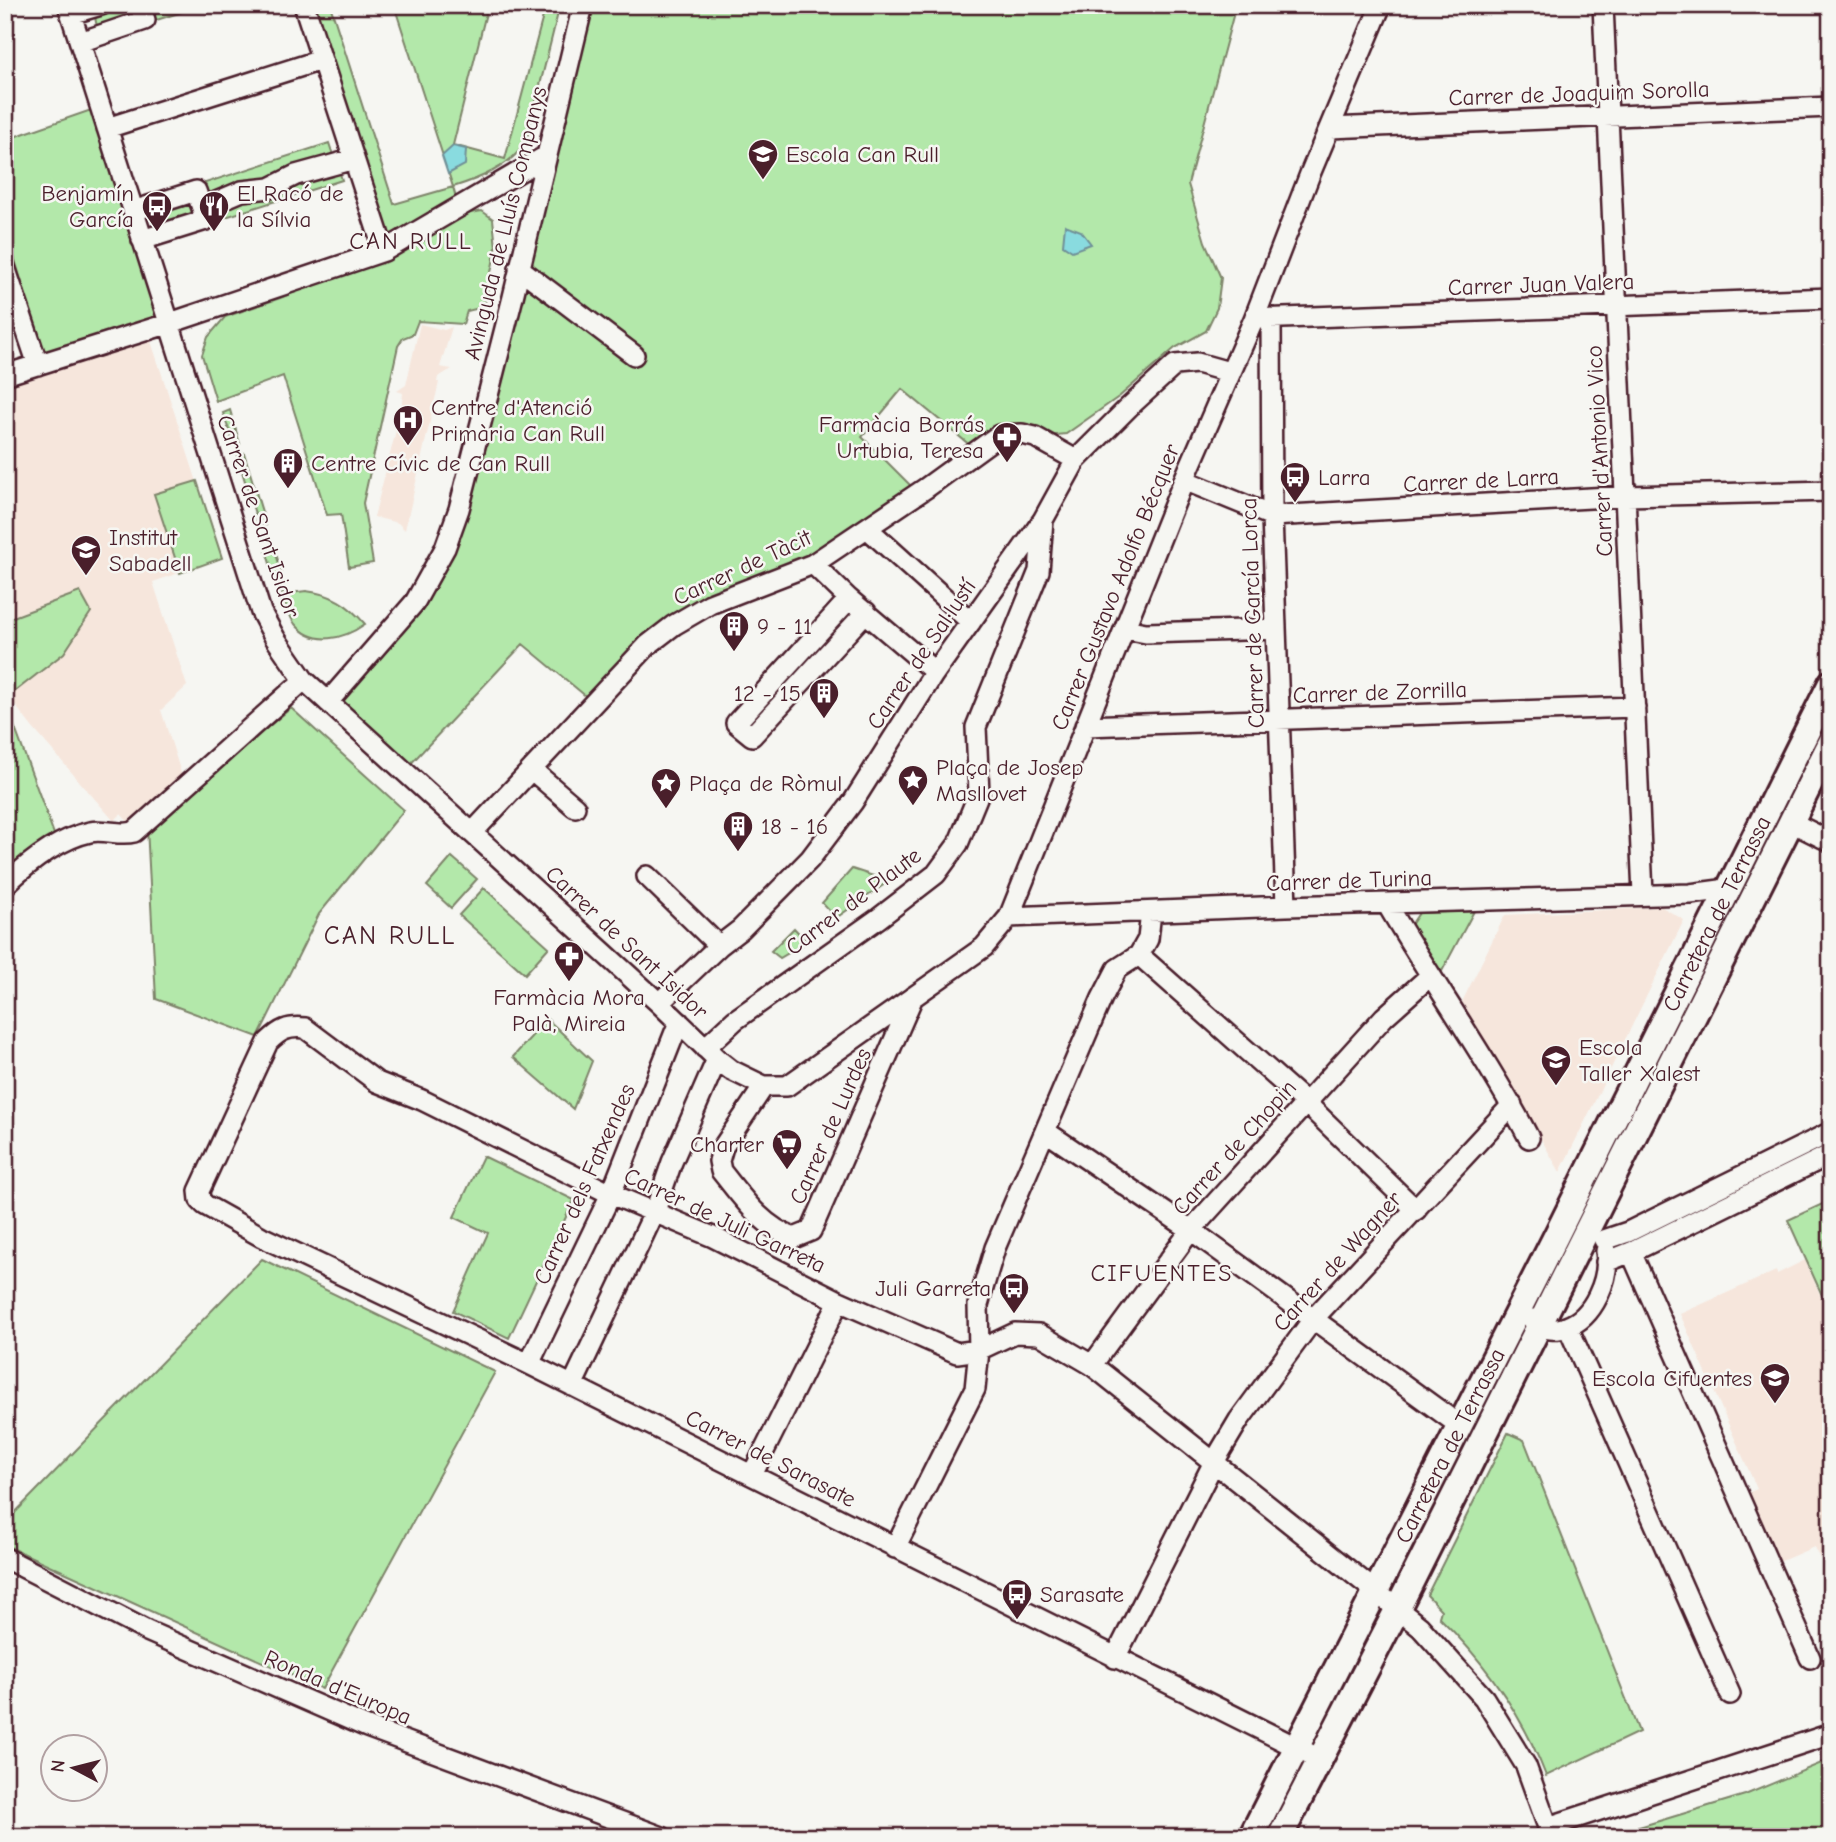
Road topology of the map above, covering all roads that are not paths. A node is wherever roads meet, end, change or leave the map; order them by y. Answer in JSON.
{"nodes":[{"id":1,"x":101,"y":5,"type":"edge"},
{"id":2,"x":304,"y":5,"type":"edge"},
{"id":3,"x":583,"y":5,"type":"edge"},
{"id":4,"x":1381,"y":5,"type":"edge"},
{"id":5,"x":1603,"y":5,"type":"edge"},
{"id":6,"x":143,"y":6,"type":"edge"},
{"id":7,"x":70,"y":10,"type":"edge"},
{"id":8,"x":80,"y":41,"type":"junction"},
{"id":9,"x":321,"y":60,"type":"junction"},
{"id":10,"x":1831,"y":107,"type":"edge"},
{"id":11,"x":1609,"y":116,"type":"junction"},
{"id":12,"x":107,"y":128,"type":"junction"},
{"id":13,"x":1330,"y":128,"type":"junction"},
{"id":14,"x":545,"y":156,"type":"junction"},
{"id":15,"x":354,"y":159,"type":"junction"},
{"id":16,"x":202,"y":208,"type":"junction"},
{"id":17,"x":134,"y":211,"type":"junction"},
{"id":18,"x":142,"y":240,"type":"junction"},
{"id":19,"x":384,"y":251,"type":"junction"},
{"id":20,"x":5,"y":267,"type":"edge"},
{"id":21,"x":519,"y":268,"type":"junction"},
{"id":22,"x":1831,"y":298,"type":"edge"},
{"id":23,"x":1616,"y":306,"type":"junction"},
{"id":24,"x":1262,"y":318,"type":"junction"},
{"id":25,"x":170,"y":323,"type":"junction"},
{"id":26,"x":634,"y":355,"type":"dead end"},
{"id":27,"x":38,"y":365,"type":"junction"},
{"id":28,"x":1229,"y":372,"type":"junction"},
{"id":29,"x":5,"y":375,"type":"edge"},
{"id":30,"x":1076,"y":460,"type":"junction"},
{"id":31,"x":1184,"y":480,"type":"junction"},
{"id":32,"x":1831,"y":491,"type":"edge"},
{"id":33,"x":1626,"y":496,"type":"junction"},
{"id":34,"x":1272,"y":516,"type":"junction"},
{"id":35,"x":1043,"y":520,"type":"junction"},
{"id":36,"x":868,"y":528,"type":"junction"},
{"id":37,"x":813,"y":565,"type":"junction"},
{"id":38,"x":849,"y":599,"type":"junction"},
{"id":39,"x":866,"y":612,"type":"junction"},
{"id":40,"x":971,"y":622,"type":"junction"},
{"id":41,"x":1125,"y":629,"type":"junction"},
{"id":42,"x":1276,"y":629,"type":"junction"},
{"id":43,"x":935,"y":672,"type":"junction"},
{"id":44,"x":304,"y":680,"type":"junction"},
{"id":45,"x":1831,"y":683,"type":"edge"},
{"id":46,"x":328,"y":702,"type":"junction"},
{"id":47,"x":1635,"y":707,"type":"junction"},
{"id":48,"x":1280,"y":720,"type":"junction"},
{"id":49,"x":1085,"y":726,"type":"junction"},
{"id":50,"x":1831,"y":742,"type":"edge"},
{"id":51,"x":532,"y":770,"type":"junction"},
{"id":52,"x":575,"y":807,"type":"dead end"},
{"id":53,"x":1791,"y":822,"type":"junction"},
{"id":54,"x":472,"y":833,"type":"junction"},
{"id":55,"x":1831,"y":842,"type":"edge"},
{"id":56,"x":647,"y":876,"type":"dead end"},
{"id":57,"x":5,"y":885,"type":"edge"},
{"id":58,"x":1728,"y":889,"type":"junction"},
{"id":59,"x":1643,"y":894,"type":"junction"},
{"id":60,"x":1690,"y":894,"type":"junction"},
{"id":61,"x":1387,"y":904,"type":"junction"},
{"id":62,"x":1286,"y":906,"type":"junction"},
{"id":63,"x":1151,"y":912,"type":"junction"},
{"id":64,"x":1009,"y":918,"type":"junction"},
{"id":65,"x":1710,"y":925,"type":"junction"},
{"id":66,"x":719,"y":946,"type":"junction"},
{"id":67,"x":1139,"y":955,"type":"junction"},
{"id":68,"x":1430,"y":976,"type":"junction"},
{"id":69,"x":913,"y":996,"type":"junction"},
{"id":70,"x":659,"y":1003,"type":"junction"},
{"id":71,"x":679,"y":1022,"type":"junction"},
{"id":72,"x":711,"y":1053,"type":"junction"},
{"id":73,"x":768,"y":1087,"type":"junction"},
{"id":74,"x":1306,"y":1103,"type":"junction"},
{"id":75,"x":1512,"y":1105,"type":"junction"},
{"id":76,"x":1045,"y":1131,"type":"junction"},
{"id":77,"x":1831,"y":1132,"type":"edge"},
{"id":78,"x":1528,"y":1138,"type":"dead end"},
{"id":79,"x":1831,"y":1154,"type":"edge"},
{"id":80,"x":611,"y":1194,"type":"junction"},
{"id":81,"x":200,"y":1200,"type":"joint"},
{"id":82,"x":1416,"y":1210,"type":"junction"},
{"id":83,"x":654,"y":1211,"type":"junction"},
{"id":84,"x":1565,"y":1217,"type":"junction"},
{"id":85,"x":1191,"y":1230,"type":"junction"},
{"id":86,"x":1596,"y":1234,"type":"junction"},
{"id":87,"x":1631,"y":1252,"type":"junction"},
{"id":88,"x":1606,"y":1262,"type":"junction"},
{"id":89,"x":1523,"y":1300,"type":"junction"},
{"id":90,"x":839,"y":1301,"type":"junction"},
{"id":91,"x":1314,"y":1318,"type":"junction"},
{"id":92,"x":1538,"y":1327,"type":"junction"},
{"id":93,"x":1568,"y":1327,"type":"junction"},
{"id":94,"x":979,"y":1350,"type":"junction"},
{"id":95,"x":529,"y":1364,"type":"junction"},
{"id":96,"x":1092,"y":1365,"type":"junction"},
{"id":97,"x":572,"y":1386,"type":"junction"},
{"id":98,"x":1459,"y":1425,"type":"junction"},
{"id":99,"x":1214,"y":1462,"type":"junction"},
{"id":100,"x":752,"y":1475,"type":"junction"},
{"id":101,"x":895,"y":1548,"type":"junction"},
{"id":102,"x":5,"y":1558,"type":"edge"},
{"id":103,"x":1375,"y":1590,"type":"junction"},
{"id":104,"x":1397,"y":1610,"type":"junction"},
{"id":105,"x":1115,"y":1658,"type":"junction"},
{"id":106,"x":1810,"y":1658,"type":"dead end"},
{"id":107,"x":1730,"y":1694,"type":"dead end"},
{"id":108,"x":1831,"y":1734,"type":"edge"},
{"id":109,"x":1295,"y":1747,"type":"junction"},
{"id":110,"x":1320,"y":1759,"type":"junction"},
{"id":111,"x":1549,"y":1832,"type":"edge"},
{"id":112,"x":662,"y":1837,"type":"edge"},
{"id":113,"x":1251,"y":1837,"type":"edge"},
{"id":114,"x":1280,"y":1837,"type":"edge"}],
"edges":[{"from":1,"to":7,"type":"street"},
{"from":2,"to":9,"type":"street"},
{"from":3,"to":14,"type":"street","name":"Avinguda de Lluís Companys"},
{"from":4,"to":13,"type":"street","name":"Carrer Gustavo Adolfo Bécquer"},
{"from":5,"to":11,"type":"street","name":"Carrer d'Antonio Vico"},
{"from":6,"to":8,"type":"street"},
{"from":7,"to":8,"type":"street","name":"Carrer de Sant Isidor"},
{"from":8,"to":12,"type":"street","name":"Carrer de Sant Isidor"},
{"from":9,"to":12,"type":"street"},
{"from":9,"to":15,"type":"street"},
{"from":10,"to":11,"type":"street","name":"Carrer de Joaquim Sorolla"},
{"from":11,"to":13,"type":"street","name":"Carrer de Joaquim Sorolla"},
{"from":11,"to":23,"type":"street","name":"Carrer d'Antonio Vico"},
{"from":12,"to":17,"type":"street","name":"Carrer de Sant Isidor"},
{"from":13,"to":24,"type":"street","name":"Carrer Gustavo Adolfo Bécquer"},
{"from":14,"to":19,"type":"street"},
{"from":14,"to":21,"type":"street","name":"Avinguda de Lluís Companys"},
{"from":15,"to":16,"type":"street"},
{"from":15,"to":19,"type":"street"},
{"from":16,"to":17,"type":"street"},
{"from":16,"to":18,"type":"street"},
{"from":17,"to":18,"type":"street","name":"Carrer de Sant Isidor"},
{"from":18,"to":25,"type":"street","name":"Carrer de Sant Isidor"},
{"from":19,"to":25,"type":"street"},
{"from":20,"to":27,"type":"street"},
{"from":21,"to":26,"type":"street"},
{"from":21,"to":46,"type":"street","name":"Avinguda de Lluís Companys"},
{"from":22,"to":23,"type":"street","name":"Carrer Juan Valera"},
{"from":23,"to":24,"type":"street","name":"Carrer Juan Valera"},
{"from":23,"to":33,"type":"street","name":"Carrer d'Antonio Vico"},
{"from":24,"to":28,"type":"street","name":"Carrer Gustavo Adolfo Bécquer"},
{"from":24,"to":34,"type":"street","name":"Carrer de García Lorca"},
{"from":25,"to":27,"type":"street"},
{"from":25,"to":44,"type":"street","name":"Carrer de Sant Isidor"},
{"from":27,"to":29,"type":"street"},
{"from":28,"to":30,"type":"street","name":"Carrer de Sal·lustí"},
{"from":28,"to":31,"type":"street","name":"Carrer Gustavo Adolfo Bécquer"},
{"from":30,"to":35,"type":"street","name":"Carrer de Sal·lustí"},
{"from":30,"to":36,"type":"street","name":"Carrer de Tàcit"},
{"from":31,"to":34,"type":"street","name":"Carrer de Larra"},
{"from":31,"to":41,"type":"street","name":"Carrer Gustavo Adolfo Bécquer"},
{"from":32,"to":33,"type":"street","name":"Carrer de Larra"},
{"from":33,"to":34,"type":"street","name":"Carrer de Larra"},
{"from":33,"to":47,"type":"street","name":"Carrer d'Antonio Vico"},
{"from":34,"to":42,"type":"street","name":"Carrer de García Lorca"},
{"from":35,"to":40,"type":"street","name":"Carrer de Sal·lustí"},
{"from":35,"to":72,"type":"street","name":"Carrer de Plaute"},
{"from":36,"to":37,"type":"street","name":"Carrer de Tàcit"},
{"from":36,"to":40,"type":"street"},
{"from":37,"to":38,"type":"street"},
{"from":37,"to":51,"type":"street","name":"Carrer de Tàcit"},
{"from":38,"to":39,"type":"street"},
{"from":38,"to":39,"type":"street"},
{"from":39,"to":43,"type":"street"},
{"from":40,"to":43,"type":"street","name":"Carrer de Sal·lustí"},
{"from":41,"to":42,"type":"street"},
{"from":41,"to":49,"type":"street","name":"Carrer Gustavo Adolfo Bécquer"},
{"from":42,"to":48,"type":"street","name":"Carrer de García Lorca"},
{"from":43,"to":66,"type":"street","name":"Carrer de Sal·lustí"},
{"from":44,"to":46,"type":"street","name":"Carrer de Sant Isidor"},
{"from":44,"to":57,"type":"street"},
{"from":45,"to":58,"type":"main road","name":"Carretera de Terrassa"},
{"from":46,"to":54,"type":"street","name":"Carrer de Sant Isidor"},
{"from":47,"to":48,"type":"street","name":"Carrer de Zorrilla"},
{"from":47,"to":59,"type":"street","name":"Carrer d'Antonio Vico"},
{"from":48,"to":49,"type":"street","name":"Carrer de Zorrilla"},
{"from":48,"to":62,"type":"street","name":"Carrer de García Lorca"},
{"from":49,"to":64,"type":"street","name":"Carrer Gustavo Adolfo Bécquer"},
{"from":50,"to":53,"type":"main road","name":"Carretera de Terrassa"},
{"from":51,"to":52,"type":"street"},
{"from":51,"to":54,"type":"street","name":"Carrer de Tàcit"},
{"from":53,"to":55,"type":"street"},
{"from":53,"to":86,"type":"main road","name":"Carretera de Terrassa"},
{"from":54,"to":70,"type":"street","name":"Carrer de Sant Isidor"},
{"from":56,"to":66,"type":"street"},
{"from":58,"to":60,"type":"street","name":"Carrer de Turina"},
{"from":58,"to":65,"type":"main road","name":"Carretera de Terrassa"},
{"from":59,"to":60,"type":"street","name":"Carrer de Turina"},
{"from":59,"to":61,"type":"street","name":"Carrer de Turina"},
{"from":60,"to":65,"type":"street"},
{"from":61,"to":62,"type":"street","name":"Carrer de Turina"},
{"from":61,"to":68,"type":"street"},
{"from":62,"to":63,"type":"street","name":"Carrer de Turina"},
{"from":63,"to":64,"type":"street","name":"Carrer de Turina"},
{"from":63,"to":67,"type":"street"},
{"from":64,"to":69,"type":"street","name":"Carrer Gustavo Adolfo Bécquer"},
{"from":65,"to":84,"type":"main road","name":"Carretera de Terrassa"},
{"from":66,"to":70,"type":"street","name":"Carrer de Sal·lustí"},
{"from":67,"to":74,"type":"street"},
{"from":67,"to":76,"type":"street"},
{"from":68,"to":74,"type":"street","name":"Carrer de Chopin"},
{"from":68,"to":75,"type":"street"},
{"from":69,"to":73,"type":"street","name":"Carrer Gustavo Adolfo Bécquer"},
{"from":69,"to":73,"type":"street","name":"Carrer de Lurdes"},
{"from":70,"to":71,"type":"street","name":"Carrer de Sant Isidor"},
{"from":71,"to":72,"type":"street","name":"Carrer de Sant Isidor"},
{"from":71,"to":80,"type":"street","name":"Carrer dels Fatxendes"},
{"from":72,"to":73,"type":"street","name":"Carrer de Sant Isidor"},
{"from":72,"to":83,"type":"street"},
{"from":74,"to":82,"type":"street"},
{"from":74,"to":85,"type":"street","name":"Carrer de Chopin"},
{"from":75,"to":78,"type":"street"},
{"from":75,"to":82,"type":"street","name":"Carrer de Wagner"},
{"from":76,"to":85,"type":"street"},
{"from":76,"to":94,"type":"street"},
{"from":77,"to":86,"type":"street"},
{"from":79,"to":87,"type":"street"},
{"from":80,"to":81,"type":"street","name":"Carrer de Juli Garreta"},
{"from":80,"to":83,"type":"street","name":"Carrer de Juli Garreta"},
{"from":80,"to":95,"type":"street","name":"Carrer dels Fatxendes"},
{"from":81,"to":95,"type":"street","name":"Carrer de Sarasate"},
{"from":82,"to":91,"type":"street","name":"Carrer de Wagner"},
{"from":83,"to":90,"type":"street","name":"Carrer de Juli Garreta"},
{"from":83,"to":97,"type":"street"},
{"from":84,"to":86,"type":"street"},
{"from":84,"to":89,"type":"main road","name":"Carretera de Terrassa"},
{"from":85,"to":91,"type":"street"},
{"from":85,"to":96,"type":"street","name":"Carrer de Chopin"},
{"from":86,"to":88,"type":"street"},
{"from":86,"to":92,"type":"main road","name":"Carretera de Terrassa"},
{"from":87,"to":88,"type":"street"},
{"from":87,"to":106,"type":"street"},
{"from":88,"to":93,"type":"street"},
{"from":89,"to":92,"type":"street"},
{"from":89,"to":98,"type":"main road","name":"Carretera de Terrassa"},
{"from":90,"to":94,"type":"street","name":"Carrer de Juli Garreta"},
{"from":90,"to":100,"type":"street"},
{"from":91,"to":98,"type":"street"},
{"from":91,"to":99,"type":"street","name":"Carrer de Wagner"},
{"from":92,"to":93,"type":"street"},
{"from":92,"to":104,"type":"main road","name":"Carretera de Terrassa"},
{"from":93,"to":107,"type":"street"},
{"from":94,"to":96,"type":"street","name":"Carrer de Juli Garreta"},
{"from":94,"to":101,"type":"street"},
{"from":95,"to":97,"type":"street","name":"Carrer de Sarasate"},
{"from":96,"to":99,"type":"street"},
{"from":97,"to":100,"type":"street","name":"Carrer de Sarasate"},
{"from":98,"to":103,"type":"main road","name":"Carretera de Terrassa"},
{"from":99,"to":103,"type":"street"},
{"from":99,"to":105,"type":"street","name":"Carrer de Wagner"},
{"from":100,"to":101,"type":"street","name":"Carrer de Sarasate"},
{"from":101,"to":105,"type":"street","name":"Carrer de Sarasate"},
{"from":102,"to":112,"type":"street","name":"Ronda d'Europa"},
{"from":103,"to":104,"type":"street"},
{"from":103,"to":109,"type":"main road","name":"Carretera de Terrassa"},
{"from":104,"to":110,"type":"main road","name":"Carretera de Terrassa"},
{"from":104,"to":111,"type":"street"},
{"from":105,"to":109,"type":"street","name":"Carrer de Sarasate"},
{"from":108,"to":111,"type":"street"},
{"from":109,"to":110,"type":"street","name":"Carrer de Sarasate"},
{"from":109,"to":113,"type":"main road","name":"Carretera de Terrassa"},
{"from":110,"to":114,"type":"main road","name":"Carretera de Terrassa"}]}
